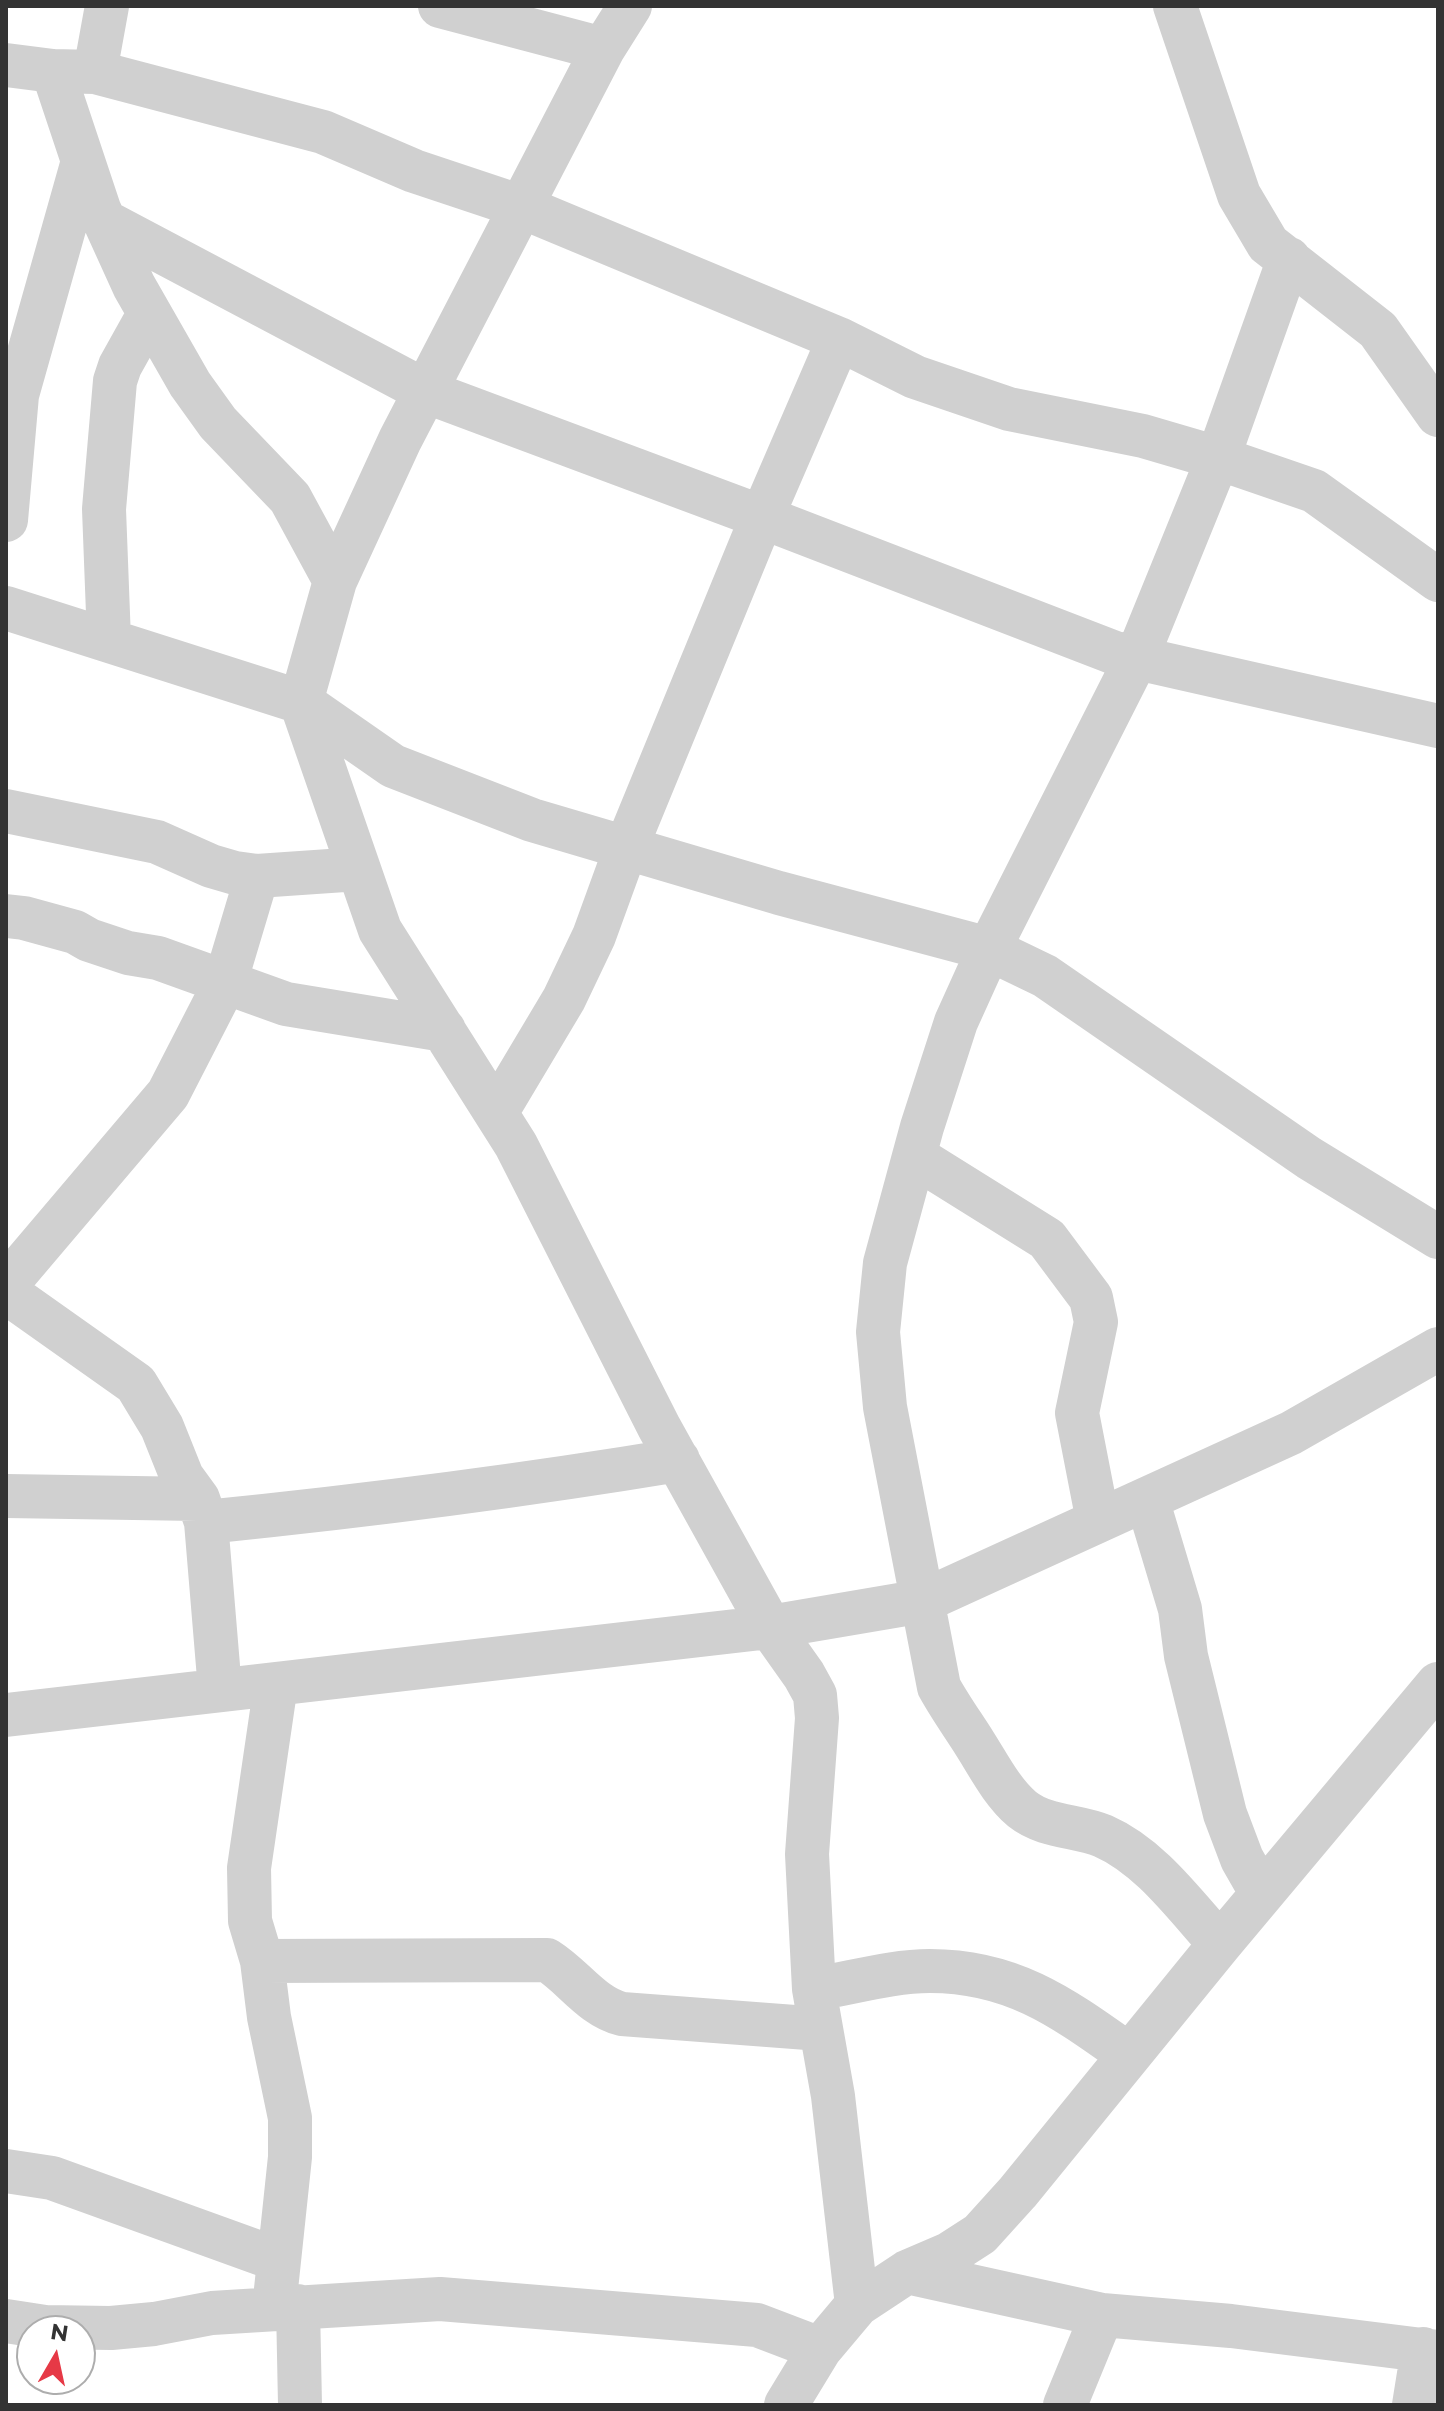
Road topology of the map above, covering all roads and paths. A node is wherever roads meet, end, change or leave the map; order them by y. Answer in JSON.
{"nodes":[{"id":1,"x":107,"y":6,"type":"edge"},
{"id":2,"x":440,"y":6,"type":"edge"},
{"id":3,"x":630,"y":6,"type":"edge"},
{"id":4,"x":1175,"y":6,"type":"edge"},
{"id":5,"x":603,"y":49,"type":"junction"},
{"id":6,"x":6,"y":65,"type":"edge"},
{"id":7,"x":74,"y":71,"type":"junction"},
{"id":8,"x":83,"y":161,"type":"junction"},
{"id":9,"x":522,"y":207,"type":"junction"},
{"id":10,"x":104,"y":221,"type":"junction"},
{"id":11,"x":1289,"y":259,"type":"junction"},
{"id":12,"x":149,"y":314,"type":"junction"},
{"id":13,"x":839,"y":339,"type":"junction"},
{"id":14,"x":427,"y":392,"type":"junction"},
{"id":15,"x":12,"y":393,"type":"edge"},
{"id":16,"x":1438,"y":415,"type":"edge"},
{"id":17,"x":1218,"y":458,"type":"junction"},
{"id":18,"x":762,"y":517,"type":"junction"},
{"id":19,"x":6,"y":520,"type":"edge"},
{"id":20,"x":1438,"y":580,"type":"edge"},
{"id":21,"x":335,"y":581,"type":"junction"},
{"id":22,"x":6,"y":608,"type":"edge"},
{"id":23,"x":109,"y":640,"type":"junction"},
{"id":24,"x":1137,"y":657,"type":"junction"},
{"id":25,"x":301,"y":702,"type":"junction"},
{"id":26,"x":1438,"y":726,"type":"edge"},
{"id":27,"x":6,"y":811,"type":"edge"},
{"id":28,"x":626,"y":848,"type":"junction"},
{"id":29,"x":359,"y":869,"type":"junction"},
{"id":30,"x":257,"y":876,"type":"junction"},
{"id":31,"x":6,"y":916,"type":"edge"},
{"id":32,"x":989,"y":949,"type":"junction"},
{"id":33,"x":225,"y":983,"type":"junction"},
{"id":34,"x":444,"y":1030,"type":"junction"},
{"id":35,"x":496,"y":1113,"type":"junction"},
{"id":36,"x":914,"y":1156,"type":"junction"},
{"id":37,"x":1438,"y":1237,"type":"edge"},
{"id":38,"x":6,"y":1285,"type":"edge"},
{"id":39,"x":6,"y":1292,"type":"edge"},
{"id":40,"x":1438,"y":1349,"type":"edge"},
{"id":41,"x":678,"y":1460,"type":"junction"},
{"id":42,"x":6,"y":1496,"type":"edge"},
{"id":43,"x":1147,"y":1499,"type":"junction"},
{"id":44,"x":202,"y":1510,"type":"junction"},
{"id":45,"x":1098,"y":1521,"type":"junction"},
{"id":46,"x":923,"y":1601,"type":"junction"},
{"id":47,"x":770,"y":1627,"type":"junction"},
{"id":48,"x":276,"y":1684,"type":"junction"},
{"id":49,"x":1438,"y":1684,"type":"edge"},
{"id":50,"x":220,"y":1690,"type":"junction"},
{"id":51,"x":6,"y":1715,"type":"edge"},
{"id":52,"x":1262,"y":1894,"type":"junction"},
{"id":53,"x":1220,"y":1944,"type":"junction"},
{"id":54,"x":262,"y":1961,"type":"junction"},
{"id":55,"x":818,"y":2009,"type":"junction"},
{"id":56,"x":1129,"y":2055,"type":"junction"},
{"id":57,"x":6,"y":2171,"type":"edge"},
{"id":58,"x":279,"y":2260,"type":"junction"},
{"id":59,"x":907,"y":2272,"type":"junction"},
{"id":60,"x":857,"y":2305,"type":"junction"},
{"id":61,"x":286,"y":2307,"type":"junction"},
{"id":62,"x":1102,"y":2315,"type":"junction"},
{"id":63,"x":6,"y":2321,"type":"edge"},
{"id":64,"x":820,"y":2349,"type":"junction"},
{"id":65,"x":1431,"y":2351,"type":"edge"},
{"id":66,"x":300,"y":2405,"type":"edge"},
{"id":67,"x":786,"y":2405,"type":"edge"},
{"id":68,"x":1065,"y":2405,"type":"edge"},
{"id":69,"x":1414,"y":2405,"type":"edge"}],
"edges":[{"from":1,"to":7,"type":"street"},
{"from":2,"to":5,"type":"street"},
{"from":3,"to":5,"type":"street"},
{"from":4,"to":11,"type":"street"},
{"from":5,"to":9,"type":"street"},
{"from":6,"to":7,"type":"street"},
{"from":7,"to":8,"type":"street"},
{"from":7,"to":9,"type":"street"},
{"from":8,"to":10,"type":"street"},
{"from":8,"to":15,"type":"street"},
{"from":9,"to":13,"type":"street"},
{"from":9,"to":14,"type":"street"},
{"from":10,"to":12,"type":"street"},
{"from":10,"to":14,"type":"street"},
{"from":11,"to":16,"type":"street"},
{"from":11,"to":17,"type":"street"},
{"from":12,"to":21,"type":"street"},
{"from":12,"to":23,"type":"street"},
{"from":13,"to":17,"type":"street"},
{"from":13,"to":18,"type":"street"},
{"from":14,"to":18,"type":"street"},
{"from":14,"to":21,"type":"street"},
{"from":15,"to":19,"type":"street"},
{"from":17,"to":20,"type":"street"},
{"from":17,"to":24,"type":"street"},
{"from":18,"to":24,"type":"street"},
{"from":18,"to":28,"type":"street"},
{"from":21,"to":25,"type":"street"},
{"from":22,"to":23,"type":"street"},
{"from":23,"to":25,"type":"street"},
{"from":24,"to":26,"type":"street"},
{"from":24,"to":32,"type":"street"},
{"from":25,"to":28,"type":"street"},
{"from":25,"to":29,"type":"street"},
{"from":27,"to":30,"type":"street"},
{"from":28,"to":32,"type":"street"},
{"from":28,"to":35,"type":"street"},
{"from":29,"to":30,"type":"street"},
{"from":29,"to":34,"type":"street"},
{"from":30,"to":33,"type":"street"},
{"from":31,"to":33,"type":"street"},
{"from":32,"to":36,"type":"street"},
{"from":32,"to":37,"type":"street"},
{"from":33,"to":34,"type":"street"},
{"from":33,"to":38,"type":"street"},
{"from":34,"to":35,"type":"street"},
{"from":35,"to":41,"type":"street"},
{"from":36,"to":45,"type":"street"},
{"from":36,"to":46,"type":"street"},
{"from":39,"to":44,"type":"street"},
{"from":40,"to":43,"type":"street"},
{"from":41,"to":44,"type":"street"},
{"from":41,"to":47,"type":"street"},
{"from":42,"to":44,"type":"street"},
{"from":43,"to":45,"type":"street"},
{"from":43,"to":52,"type":"street"},
{"from":44,"to":50,"type":"street"},
{"from":45,"to":46,"type":"street"},
{"from":46,"to":47,"type":"street"},
{"from":46,"to":53,"type":"street"},
{"from":47,"to":48,"type":"street"},
{"from":47,"to":55,"type":"street"},
{"from":48,"to":50,"type":"street"},
{"from":48,"to":54,"type":"street"},
{"from":49,"to":52,"type":"street"},
{"from":50,"to":51,"type":"street"},
{"from":52,"to":53,"type":"street"},
{"from":53,"to":56,"type":"street"},
{"from":54,"to":55,"type":"street"},
{"from":54,"to":58,"type":"street"},
{"from":55,"to":56,"type":"street"},
{"from":55,"to":60,"type":"street"},
{"from":56,"to":59,"type":"street"},
{"from":57,"to":58,"type":"street"},
{"from":58,"to":61,"type":"street"},
{"from":59,"to":60,"type":"street"},
{"from":59,"to":62,"type":"street"},
{"from":60,"to":64,"type":"street"},
{"from":61,"to":63,"type":"street"},
{"from":61,"to":64,"type":"street"},
{"from":61,"to":66,"type":"street"},
{"from":62,"to":65,"type":"street"},
{"from":62,"to":68,"type":"street"},
{"from":64,"to":67,"type":"street"},
{"from":65,"to":69,"type":"street"}]}
